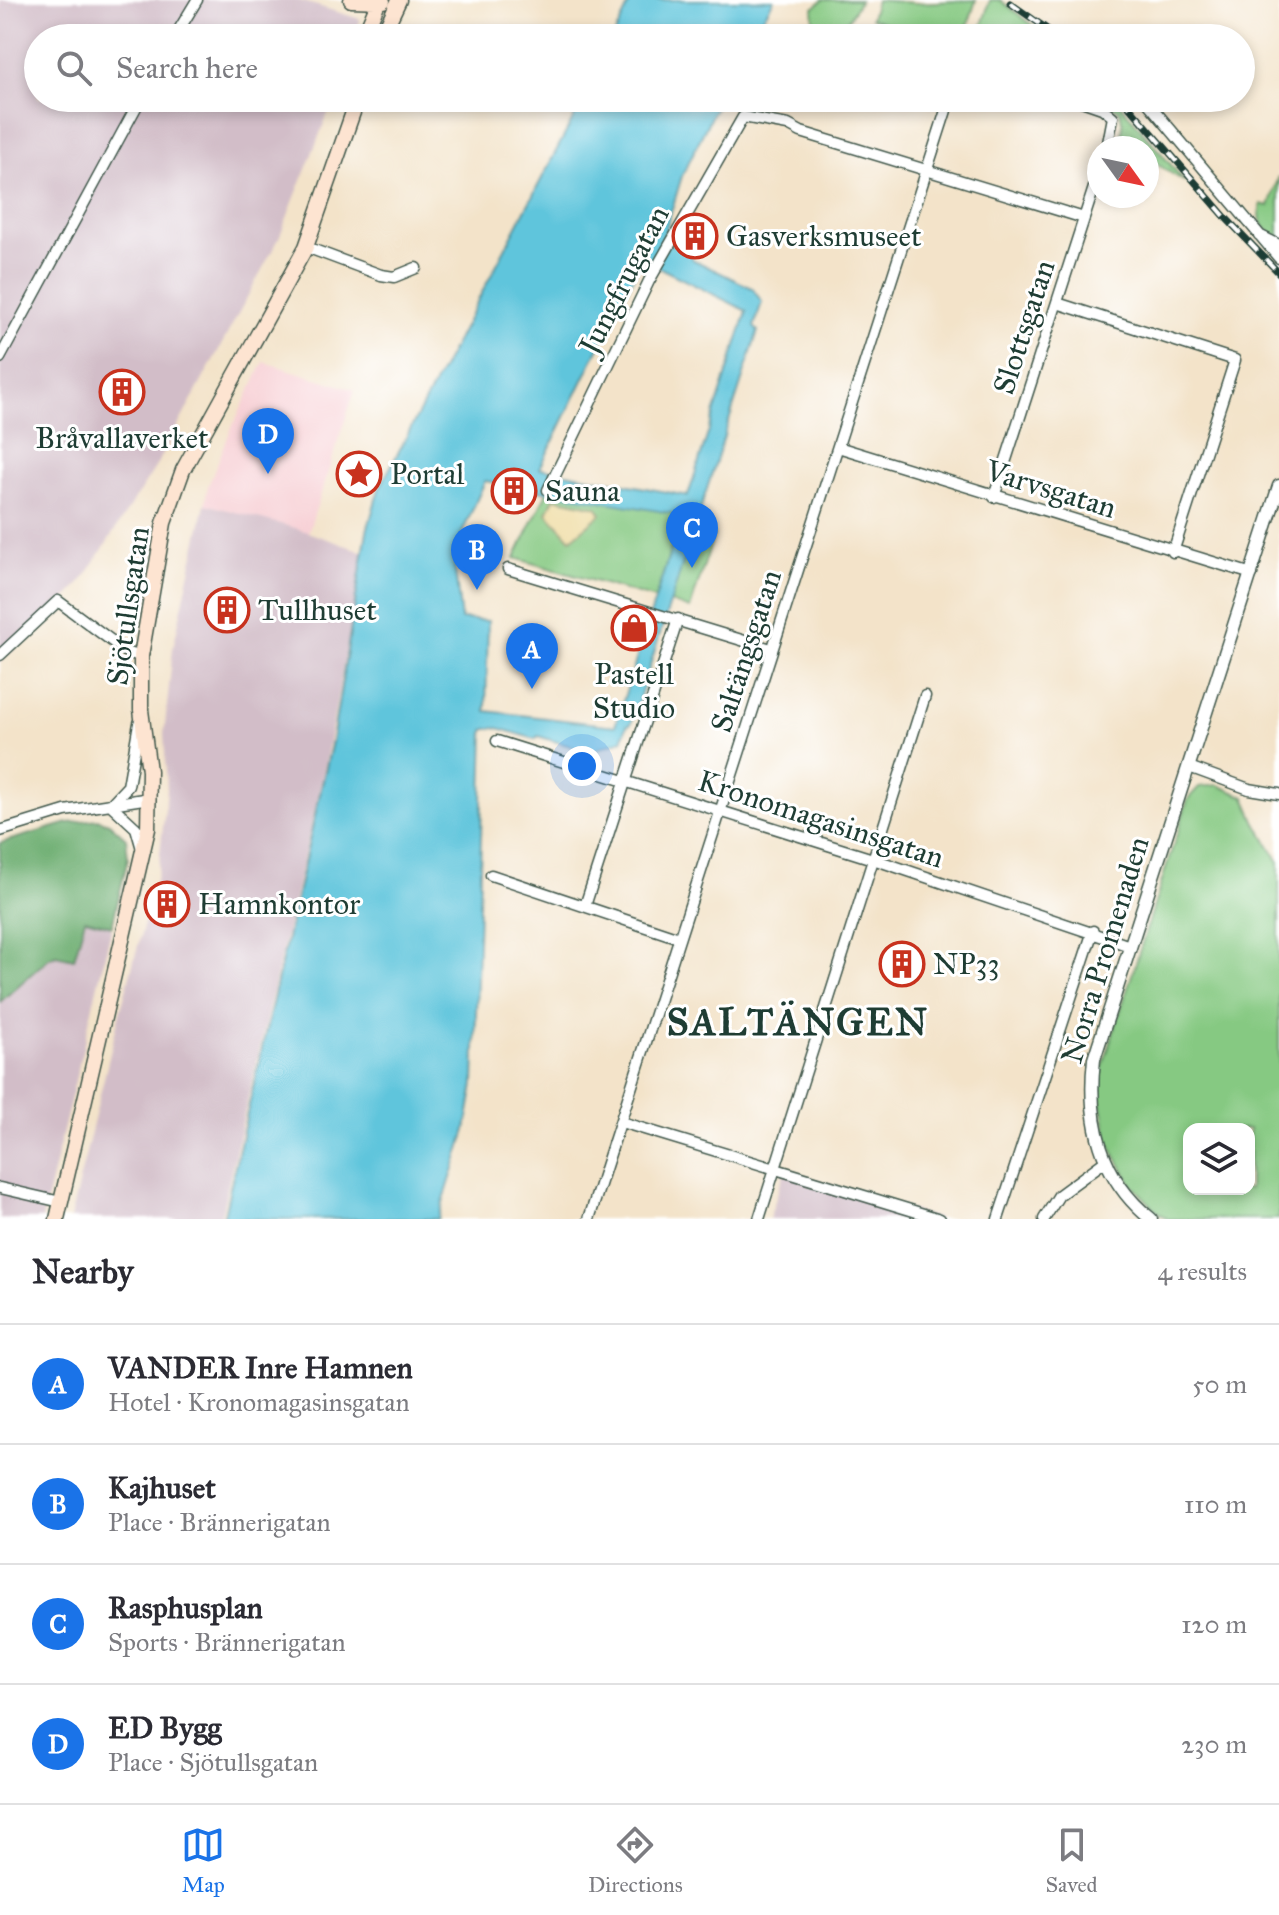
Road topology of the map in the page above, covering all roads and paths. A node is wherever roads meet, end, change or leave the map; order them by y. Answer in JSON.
{"nodes":[{"id":1,"x":351,"y":0,"type":"edge"},
{"id":2,"x":399,"y":0,"type":"edge"},
{"id":3,"x":381,"y":1,"type":"edge"},
{"id":4,"x":193,"y":4,"type":"edge"},
{"id":5,"x":182,"y":24,"type":"edge"},
{"id":6,"x":370,"y":24,"type":"edge"},
{"id":7,"x":388,"y":24,"type":"edge"},
{"id":8,"x":133,"y":112,"type":"edge"},
{"id":9,"x":348,"y":112,"type":"edge"},
{"id":10,"x":352,"y":112,"type":"edge"},
{"id":11,"x":945,"y":112,"type":"edge"},
{"id":12,"x":1109,"y":112,"type":"edge"},
{"id":13,"x":1156,"y":112,"type":"edge"},
{"id":14,"x":345,"y":127,"type":"junction"},
{"id":15,"x":1111,"y":136,"type":"edge"},
{"id":16,"x":926,"y":169,"type":"junction"},
{"id":17,"x":1087,"y":208,"type":"edge"},
{"id":18,"x":1084,"y":218,"type":"junction"},
{"id":19,"x":1258,"y":234,"type":"junction"},
{"id":20,"x":1279,"y":245,"type":"edge"},
{"id":21,"x":306,"y":247,"type":"junction"},
{"id":22,"x":1279,"y":258,"type":"edge"},
{"id":23,"x":416,"y":268,"type":"dead end"},
{"id":24,"x":1057,"y":303,"type":"junction"},
{"id":25,"x":0,"y":358,"type":"edge"},
{"id":26,"x":838,"y":447,"type":"junction"},
{"id":27,"x":1279,"y":486,"type":"edge"},
{"id":28,"x":548,"y":490,"type":"dead end"},
{"id":29,"x":994,"y":497,"type":"junction"},
{"id":30,"x":1173,"y":552,"type":"junction"},
{"id":31,"x":508,"y":569,"type":"dead end"},
{"id":32,"x":1252,"y":574,"type":"junction"},
{"id":33,"x":673,"y":618,"type":"junction"},
{"id":34,"x":771,"y":649,"type":"junction"},
{"id":35,"x":0,"y":655,"type":"edge"},
{"id":36,"x":141,"y":656,"type":"junction"},
{"id":37,"x":925,"y":696,"type":"dead end"},
{"id":38,"x":141,"y":710,"type":"junction"},
{"id":39,"x":497,"y":741,"type":"dead end"},
{"id":40,"x":1189,"y":767,"type":"junction"},
{"id":41,"x":625,"y":782,"type":"junction"},
{"id":42,"x":1279,"y":794,"type":"edge"},
{"id":43,"x":150,"y":798,"type":"junction"},
{"id":44,"x":110,"y":804,"type":"junction"},
{"id":45,"x":720,"y":812,"type":"junction"},
{"id":46,"x":0,"y":831,"type":"edge"},
{"id":47,"x":144,"y":854,"type":"junction"},
{"id":48,"x":876,"y":860,"type":"junction"},
{"id":49,"x":491,"y":875,"type":"dead end"},
{"id":50,"x":585,"y":906,"type":"junction"},
{"id":51,"x":1093,"y":931,"type":"junction"},
{"id":52,"x":679,"y":938,"type":"junction"},
{"id":53,"x":1130,"y":946,"type":"junction"},
{"id":54,"x":621,"y":1122,"type":"junction"},
{"id":55,"x":1104,"y":1162,"type":"junction"},
{"id":56,"x":775,"y":1171,"type":"junction"},
{"id":57,"x":0,"y":1188,"type":"edge"},
{"id":58,"x":61,"y":1202,"type":"junction"},
{"id":59,"x":57,"y":1219,"type":"edge"},
{"id":60,"x":589,"y":1219,"type":"edge"},
{"id":61,"x":759,"y":1219,"type":"edge"},
{"id":62,"x":940,"y":1219,"type":"edge"},
{"id":63,"x":998,"y":1219,"type":"edge"},
{"id":64,"x":1044,"y":1219,"type":"edge"},
{"id":65,"x":1151,"y":1219,"type":"edge"}],
"edges":[{"from":1,"to":3,"type":"main road"},
{"from":2,"to":7,"type":"main road"},
{"from":3,"to":6,"type":"main road"},
{"from":4,"to":5,"type":"street"},
{"from":8,"to":25,"type":"street"},
{"from":9,"to":14,"type":"main road","name":"Sjötullsgatan"},
{"from":10,"to":14,"type":"main road","name":"Sjötullsgatan"},
{"from":11,"to":16,"type":"street","name":"Saltängsgatan"},
{"from":12,"to":15,"type":"street"},
{"from":13,"to":19,"type":"street"},
{"from":14,"to":21,"type":"main road","name":"Sjötullsgatan"},
{"from":16,"to":18,"type":"street","name":"Jungfrugatan"},
{"from":16,"to":26,"type":"street","name":"Saltängsgatan"},
{"from":16,"to":28,"type":"street","name":"Jungfrugatan"},
{"from":17,"to":18,"type":"street","name":"Slottsgatan"},
{"from":18,"to":24,"type":"street","name":"Slottsgatan"},
{"from":19,"to":20,"type":"street"},
{"from":19,"to":22,"type":"street"},
{"from":21,"to":23,"type":"street"},
{"from":21,"to":36,"type":"main road","name":"Sjötullsgatan"},
{"from":24,"to":29,"type":"street","name":"Slottsgatan"},
{"from":24,"to":30,"type":"street"},
{"from":26,"to":29,"type":"street","name":"Varvsgatan"},
{"from":26,"to":34,"type":"street","name":"Saltängsgatan"},
{"from":27,"to":32,"type":"street","name":"Norra Promenaden"},
{"from":29,"to":30,"type":"street","name":"Varvsgatan"},
{"from":30,"to":32,"type":"street","name":"Varvsgatan"},
{"from":31,"to":33,"type":"street"},
{"from":32,"to":40,"type":"street","name":"Norra Promenaden"},
{"from":33,"to":34,"type":"street"},
{"from":33,"to":41,"type":"street"},
{"from":34,"to":45,"type":"street","name":"Saltängsgatan"},
{"from":35,"to":36,"type":"street"},
{"from":36,"to":38,"type":"main road","name":"Sjötullsgatan"},
{"from":37,"to":48,"type":"street"},
{"from":38,"to":43,"type":"main road","name":"Sjötullsgatan"},
{"from":38,"to":44,"type":"street"},
{"from":39,"to":41,"type":"street","name":"Kronomagasinsgatan"},
{"from":40,"to":42,"type":"street"},
{"from":40,"to":53,"type":"street","name":"Norra Promenaden"},
{"from":41,"to":45,"type":"street","name":"Kronomagasinsgatan"},
{"from":41,"to":50,"type":"street"},
{"from":43,"to":44,"type":"street"},
{"from":43,"to":47,"type":"main road","name":"Sjötullsgatan"},
{"from":44,"to":46,"type":"street"},
{"from":44,"to":47,"type":"street"},
{"from":45,"to":48,"type":"street","name":"Kronomagasinsgatan"},
{"from":45,"to":52,"type":"street","name":"Saltängsgatan"},
{"from":47,"to":58,"type":"main road","name":"Sjötullsgatan"},
{"from":48,"to":51,"type":"street","name":"Kronomagasinsgatan"},
{"from":48,"to":56,"type":"street"},
{"from":49,"to":50,"type":"street"},
{"from":50,"to":52,"type":"street"},
{"from":51,"to":53,"type":"street","name":"Kronomagasinsgatan"},
{"from":51,"to":63,"type":"street"},
{"from":52,"to":54,"type":"street","name":"Saltängsgatan"},
{"from":53,"to":55,"type":"street","name":"Norra Promenaden"},
{"from":54,"to":56,"type":"street"},
{"from":54,"to":60,"type":"street","name":"Saltängsgatan"},
{"from":55,"to":64,"type":"street"},
{"from":55,"to":65,"type":"street","name":"Norra Promenaden"},
{"from":56,"to":61,"type":"street"},
{"from":56,"to":62,"type":"street"},
{"from":57,"to":58,"type":"street"},
{"from":58,"to":59,"type":"main road","name":"Sjötullsgatan"}]}
